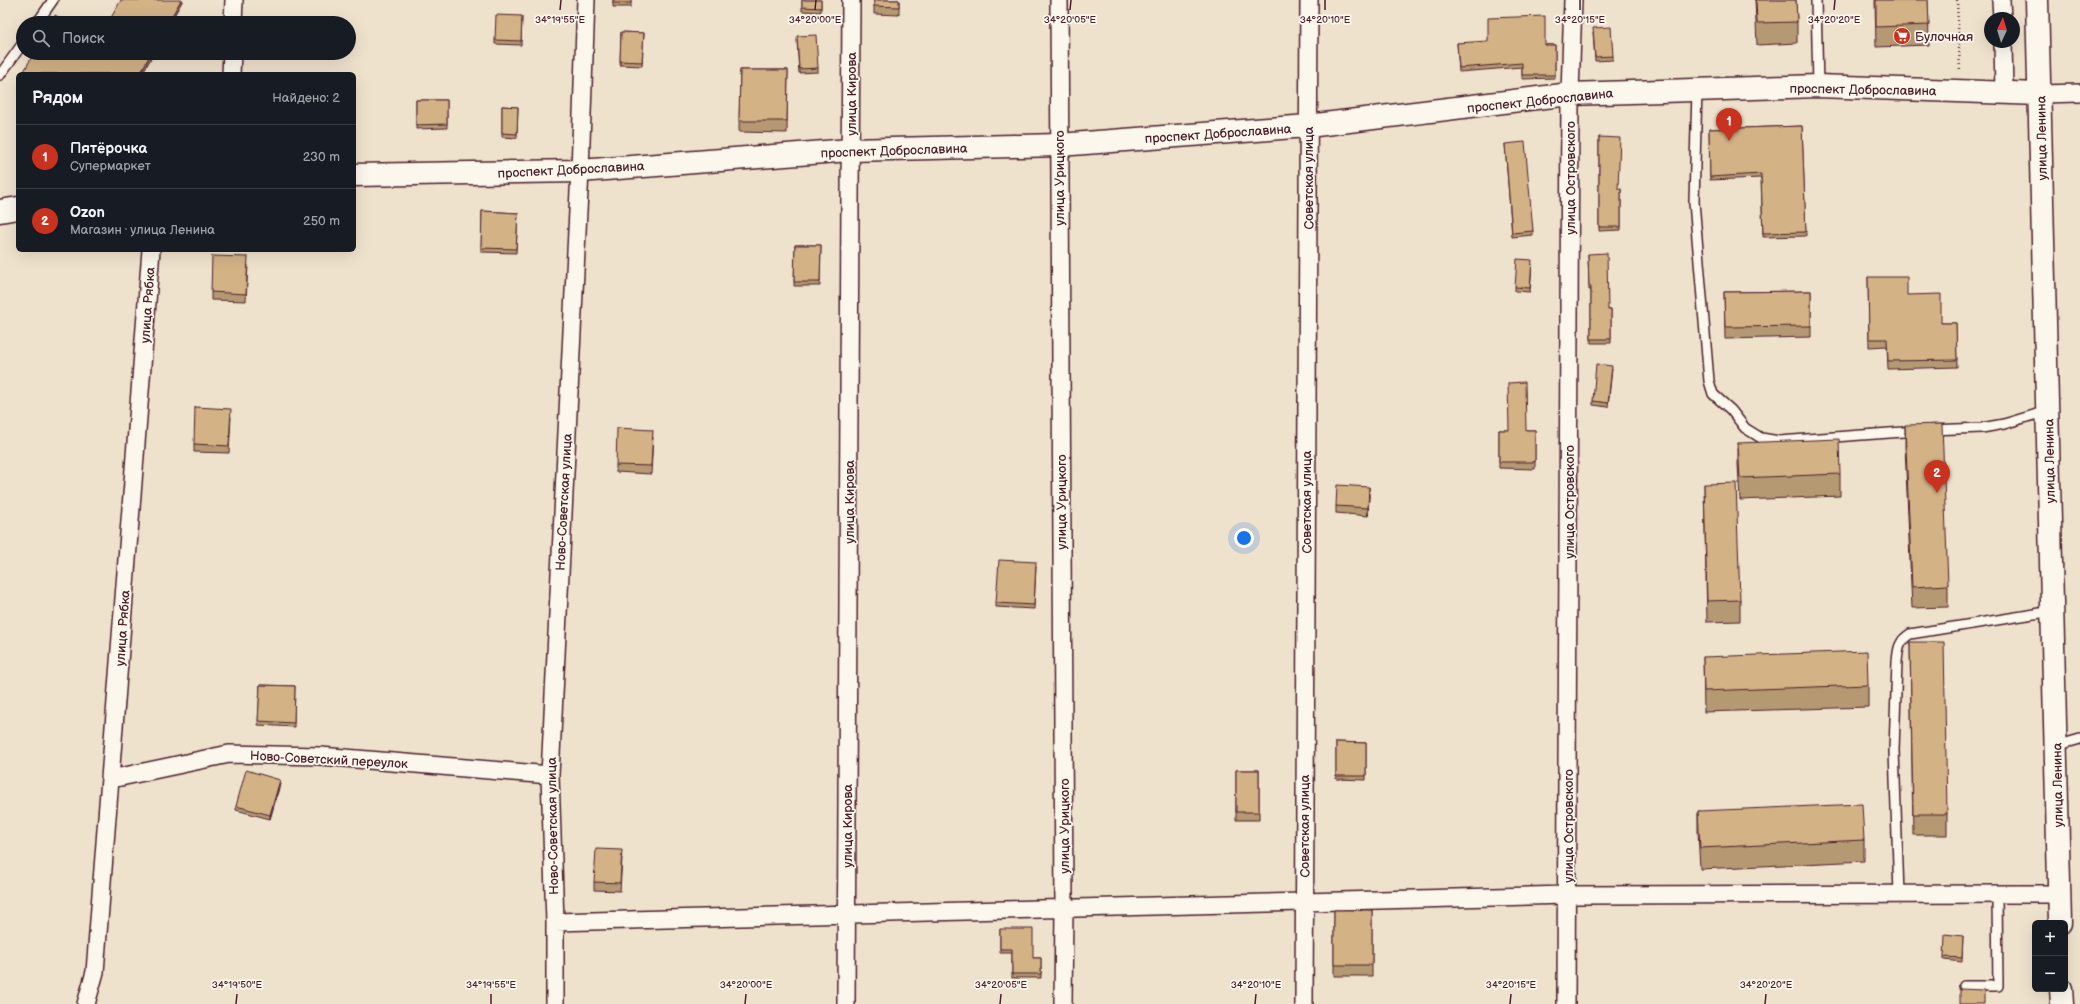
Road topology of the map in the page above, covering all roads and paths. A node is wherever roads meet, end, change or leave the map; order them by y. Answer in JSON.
{"nodes":[{"id":1,"x":53,"y":0,"type":"edge"},
{"id":2,"x":234,"y":0,"type":"edge"},
{"id":3,"x":586,"y":0,"type":"edge"},
{"id":4,"x":851,"y":0,"type":"edge"},
{"id":5,"x":1059,"y":0,"type":"edge"},
{"id":6,"x":1309,"y":0,"type":"edge"},
{"id":7,"x":1573,"y":0,"type":"edge"},
{"id":8,"x":1816,"y":0,"type":"edge"},
{"id":9,"x":1958,"y":0,"type":"edge"},
{"id":10,"x":2001,"y":0,"type":"edge"},
{"id":11,"x":2037,"y":0,"type":"edge"},
{"id":12,"x":2002,"y":12,"type":"edge"},
{"id":13,"x":42,"y":16,"type":"edge"},
{"id":14,"x":233,"y":16,"type":"edge"},
{"id":15,"x":2002,"y":48,"type":"edge"},
{"id":16,"x":16,"y":53,"type":"edge"},
{"id":17,"x":232,"y":60,"type":"edge"},
{"id":18,"x":231,"y":72,"type":"edge"},
{"id":19,"x":0,"y":75,"type":"edge"},
{"id":20,"x":1818,"y":86,"type":"junction"},
{"id":21,"x":1697,"y":89,"type":"junction"},
{"id":22,"x":1960,"y":91,"type":"junction"},
{"id":23,"x":2004,"y":93,"type":"junction"},
{"id":24,"x":2080,"y":93,"type":"edge"},
{"id":25,"x":1570,"y":94,"type":"junction"},
{"id":26,"x":2040,"y":94,"type":"junction"},
{"id":27,"x":1308,"y":126,"type":"junction"},
{"id":28,"x":1059,"y":144,"type":"junction"},
{"id":29,"x":850,"y":150,"type":"junction"},
{"id":30,"x":580,"y":171,"type":"junction"},
{"id":31,"x":356,"y":175,"type":"edge"},
{"id":32,"x":16,"y":208,"type":"edge"},
{"id":33,"x":0,"y":211,"type":"edge"},
{"id":34,"x":151,"y":252,"type":"edge"},
{"id":35,"x":2048,"y":411,"type":"junction"},
{"id":36,"x":2053,"y":611,"type":"junction"},
{"id":37,"x":2080,"y":740,"type":"edge"},
{"id":38,"x":2056,"y":746,"type":"junction"},
{"id":39,"x":550,"y":775,"type":"junction"},
{"id":40,"x":110,"y":779,"type":"junction"},
{"id":41,"x":1899,"y":894,"type":"junction"},
{"id":42,"x":1997,"y":894,"type":"junction"},
{"id":43,"x":2060,"y":894,"type":"junction"},
{"id":44,"x":1567,"y":895,"type":"junction"},
{"id":45,"x":1303,"y":902,"type":"junction"},
{"id":46,"x":1064,"y":908,"type":"junction"},
{"id":47,"x":847,"y":914,"type":"junction"},
{"id":48,"x":2060,"y":920,"type":"edge"},
{"id":49,"x":555,"y":922,"type":"junction"},
{"id":50,"x":1964,"y":986,"type":"dead end"},
{"id":51,"x":2061,"y":992,"type":"edge"},
{"id":52,"x":86,"y":1004,"type":"edge"},
{"id":53,"x":555,"y":1004,"type":"edge"},
{"id":54,"x":846,"y":1004,"type":"edge"},
{"id":55,"x":1063,"y":1004,"type":"edge"},
{"id":56,"x":1304,"y":1004,"type":"edge"},
{"id":57,"x":1566,"y":1004,"type":"edge"},
{"id":58,"x":2062,"y":1004,"type":"edge"}],
"edges":[{"from":1,"to":13,"type":"lane"},
{"from":2,"to":14,"type":"street"},
{"from":3,"to":30,"type":"street","name":"Ново-Советская улица"},
{"from":4,"to":29,"type":"street","name":"улица Кирова"},
{"from":5,"to":28,"type":"street","name":"улица Урицкого"},
{"from":6,"to":27,"type":"street","name":"Советская улица"},
{"from":7,"to":25,"type":"street","name":"улица Островского"},
{"from":8,"to":20,"type":"lane"},
{"from":9,"to":22,"type":"path"},
{"from":10,"to":12,"type":"street"},
{"from":11,"to":26,"type":"street","name":"улица Ленина"},
{"from":15,"to":23,"type":"street"},
{"from":16,"to":19,"type":"lane"},
{"from":17,"to":18,"type":"street"},
{"from":20,"to":21,"type":"street","name":"проспект Доброславина"},
{"from":20,"to":22,"type":"street","name":"проспект Доброславина"},
{"from":21,"to":25,"type":"street","name":"проспект Доброславина"},
{"from":21,"to":35,"type":"lane"},
{"from":22,"to":23,"type":"street","name":"проспект Доброславина"},
{"from":23,"to":26,"type":"street","name":"проспект Доброславина"},
{"from":24,"to":26,"type":"street","name":"проспект Доброславина"},
{"from":25,"to":27,"type":"street","name":"проспект Доброславина"},
{"from":25,"to":44,"type":"street","name":"улица Островского"},
{"from":26,"to":35,"type":"street","name":"улица Ленина"},
{"from":27,"to":28,"type":"street","name":"проспект Доброславина"},
{"from":27,"to":45,"type":"street","name":"Советская улица"},
{"from":28,"to":29,"type":"street","name":"проспект Доброславина"},
{"from":28,"to":46,"type":"street","name":"улица Урицкого"},
{"from":29,"to":30,"type":"street","name":"проспект Доброславина"},
{"from":29,"to":47,"type":"street","name":"улица Кирова"},
{"from":30,"to":31,"type":"street","name":"проспект Доброславина"},
{"from":30,"to":39,"type":"street","name":"Ново-Советская улица"},
{"from":32,"to":33,"type":"street"},
{"from":34,"to":40,"type":"street","name":"улица Рябка"},
{"from":35,"to":36,"type":"street","name":"улица Ленина"},
{"from":36,"to":38,"type":"street","name":"улица Ленина"},
{"from":36,"to":41,"type":"lane"},
{"from":37,"to":38,"type":"lane"},
{"from":38,"to":43,"type":"street","name":"улица Ленина"},
{"from":39,"to":40,"type":"street","name":"Ново-Советский переулок"},
{"from":39,"to":49,"type":"street","name":"Ново-Советская улица"},
{"from":40,"to":52,"type":"street","name":"улица Рябка"},
{"from":41,"to":42,"type":"street"},
{"from":41,"to":44,"type":"street"},
{"from":42,"to":43,"type":"street"},
{"from":42,"to":50,"type":"lane"},
{"from":43,"to":48,"type":"street","name":"улица Ленина"},
{"from":44,"to":45,"type":"street"},
{"from":44,"to":57,"type":"street","name":"улица Островского"},
{"from":45,"to":46,"type":"street"},
{"from":45,"to":56,"type":"street","name":"Советская улица"},
{"from":46,"to":47,"type":"street"},
{"from":46,"to":55,"type":"street","name":"улица Урицкого"},
{"from":47,"to":49,"type":"street"},
{"from":47,"to":54,"type":"street","name":"улица Кирова"},
{"from":49,"to":53,"type":"street","name":"Ново-Советская улица"},
{"from":51,"to":58,"type":"street"}]}
